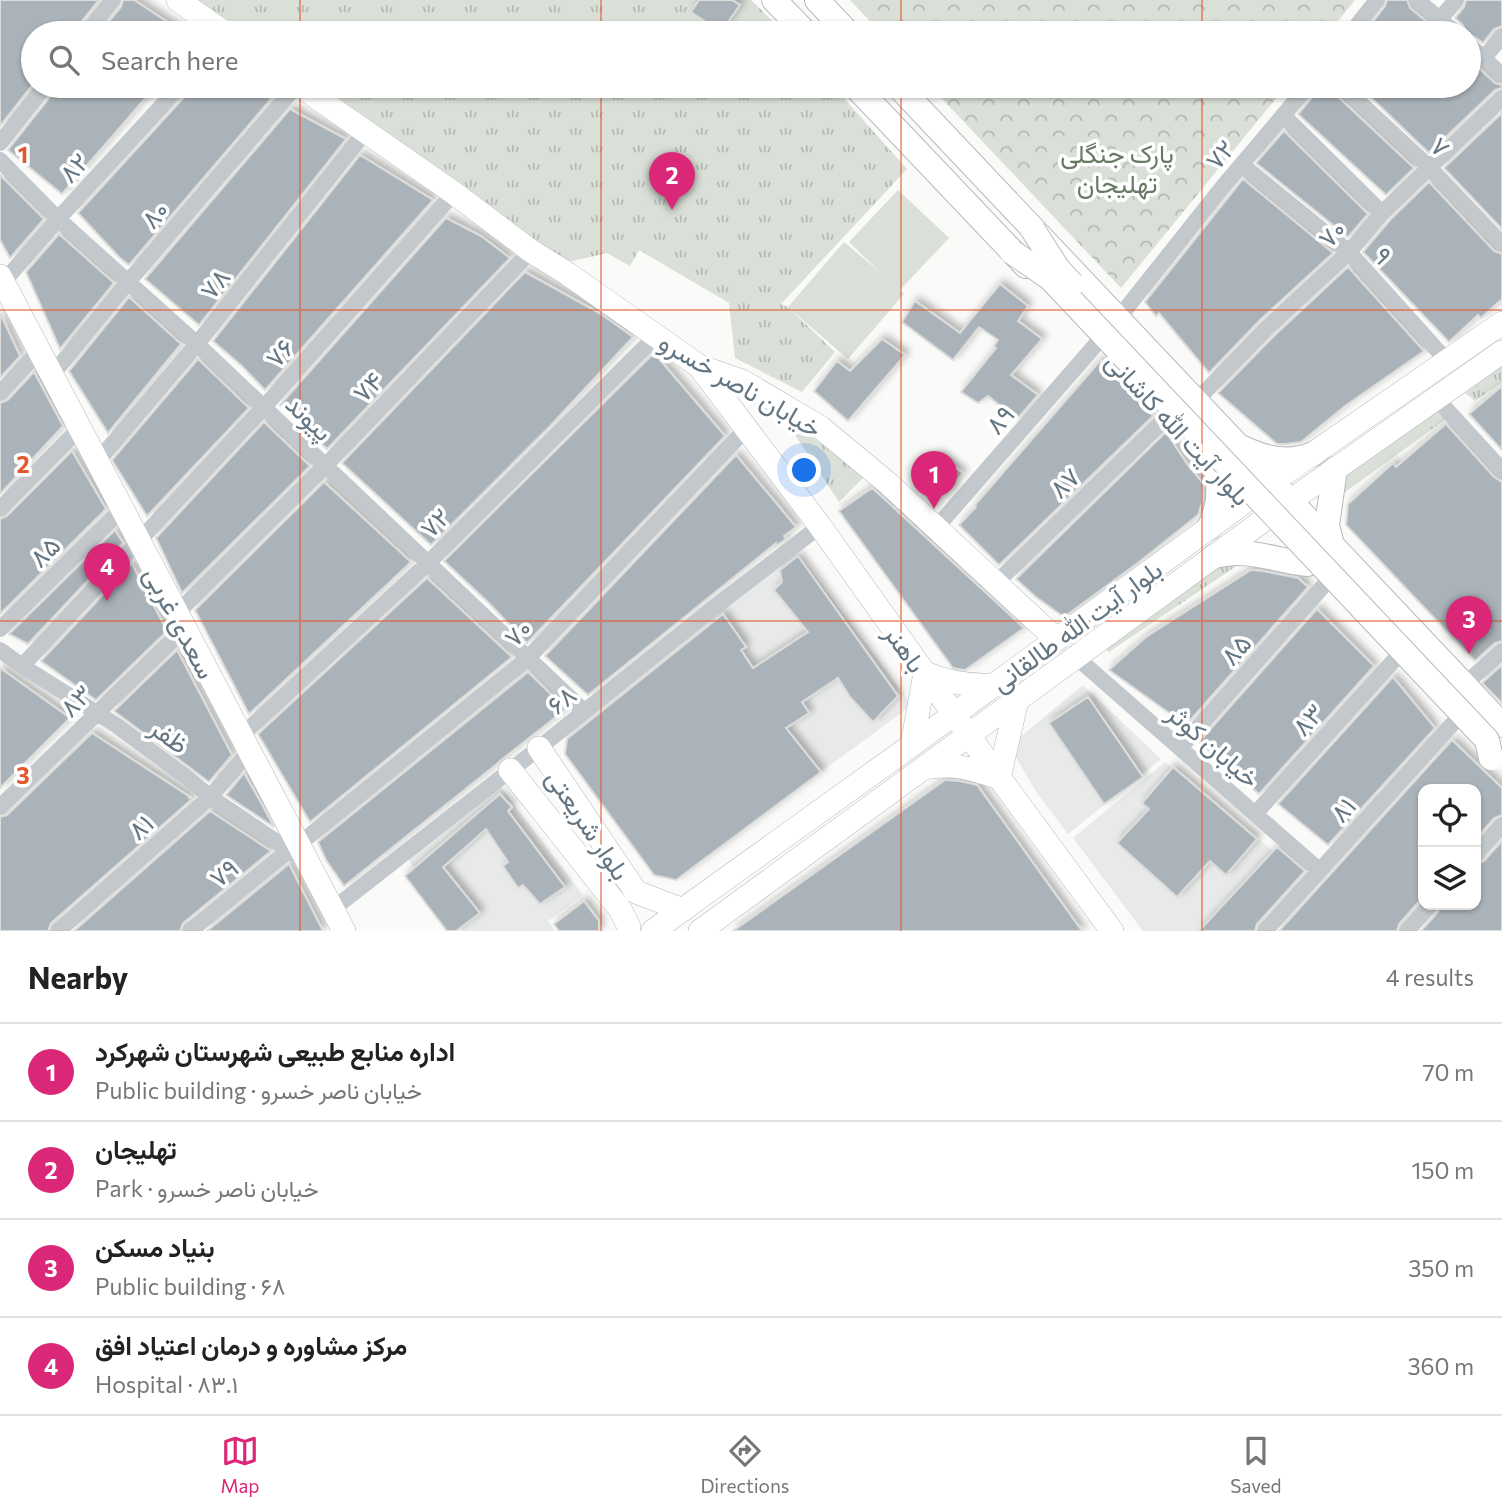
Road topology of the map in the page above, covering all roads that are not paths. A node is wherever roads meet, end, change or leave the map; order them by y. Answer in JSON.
{"nodes":[{"id":1,"x":113,"y":0,"type":"edge"},
{"id":2,"x":178,"y":0,"type":"edge"},
{"id":3,"x":774,"y":0,"type":"edge"},
{"id":4,"x":817,"y":0,"type":"edge"},
{"id":5,"x":1377,"y":0,"type":"edge"},
{"id":6,"x":1417,"y":0,"type":"edge"},
{"id":7,"x":1456,"y":0,"type":"edge"},
{"id":8,"x":1440,"y":19,"type":"junction"},
{"id":9,"x":96,"y":21,"type":"edge"},
{"id":10,"x":208,"y":21,"type":"edge"},
{"id":11,"x":794,"y":21,"type":"edge"},
{"id":12,"x":837,"y":21,"type":"edge"},
{"id":13,"x":1360,"y":21,"type":"edge"},
{"id":14,"x":1442,"y":21,"type":"edge"},
{"id":15,"x":1502,"y":36,"type":"edge"},
{"id":16,"x":1481,"y":55,"type":"edge"},
{"id":17,"x":1484,"y":58,"type":"junction"},
{"id":18,"x":1502,"y":75,"type":"edge"},
{"id":19,"x":36,"y":98,"type":"edge"},
{"id":20,"x":169,"y":98,"type":"edge"},
{"id":21,"x":288,"y":98,"type":"edge"},
{"id":22,"x":315,"y":98,"type":"edge"},
{"id":23,"x":866,"y":98,"type":"edge"},
{"id":24,"x":909,"y":98,"type":"edge"},
{"id":25,"x":1298,"y":98,"type":"edge"},
{"id":26,"x":1355,"y":98,"type":"edge"},
{"id":27,"x":1502,"y":98,"type":"edge"},
{"id":28,"x":1283,"y":115,"type":"junction"},
{"id":29,"x":365,"y":132,"type":"junction"},
{"id":30,"x":0,"y":143,"type":"edge"},
{"id":31,"x":0,"y":160,"type":"edge"},
{"id":32,"x":1242,"y":165,"type":"junction"},
{"id":33,"x":1429,"y":167,"type":"junction"},
{"id":34,"x":454,"y":193,"type":"junction"},
{"id":35,"x":1382,"y":213,"type":"junction"},
{"id":36,"x":58,"y":219,"type":"junction"},
{"id":37,"x":1033,"y":230,"type":"junction"},
{"id":38,"x":1502,"y":244,"type":"edge"},
{"id":39,"x":531,"y":251,"type":"junction"},
{"id":40,"x":1012,"y":252,"type":"junction"},
{"id":41,"x":1349,"y":252,"type":"junction"},
{"id":42,"x":1,"y":282,"type":"edge"},
{"id":43,"x":128,"y":282,"type":"junction"},
{"id":44,"x":1117,"y":320,"type":"junction"},
{"id":45,"x":1502,"y":323,"type":"edge"},
{"id":46,"x":656,"y":336,"type":"junction"},
{"id":47,"x":1098,"y":342,"type":"junction"},
{"id":48,"x":197,"y":344,"type":"junction"},
{"id":49,"x":39,"y":351,"type":"junction"},
{"id":50,"x":1502,"y":352,"type":"edge"},
{"id":51,"x":1448,"y":362,"type":"junction"},
{"id":52,"x":699,"y":366,"type":"junction"},
{"id":53,"x":52,"y":375,"type":"junction"},
{"id":54,"x":0,"y":393,"type":"edge"},
{"id":55,"x":1436,"y":398,"type":"junction"},
{"id":56,"x":1195,"y":401,"type":"junction"},
{"id":57,"x":264,"y":407,"type":"junction"},
{"id":58,"x":1168,"y":416,"type":"junction"},
{"id":59,"x":80,"y":428,"type":"junction"},
{"id":60,"x":747,"y":428,"type":"junction"},
{"id":61,"x":1344,"y":433,"type":"junction"},
{"id":62,"x":1237,"y":445,"type":"junction"},
{"id":63,"x":1358,"y":453,"type":"junction"},
{"id":64,"x":1313,"y":454,"type":"junction"},
{"id":65,"x":97,"y":462,"type":"junction"},
{"id":66,"x":325,"y":466,"type":"junction"},
{"id":67,"x":1215,"y":466,"type":"junction"},
{"id":68,"x":1335,"y":469,"type":"junction"},
{"id":69,"x":1502,"y":470,"type":"edge"},
{"id":70,"x":1272,"y":482,"type":"junction"},
{"id":71,"x":1247,"y":500,"type":"junction"},
{"id":72,"x":1290,"y":501,"type":"junction"},
{"id":73,"x":0,"y":509,"type":"edge"},
{"id":74,"x":122,"y":509,"type":"junction"},
{"id":75,"x":1265,"y":519,"type":"junction"},
{"id":76,"x":820,"y":526,"type":"junction"},
{"id":77,"x":936,"y":528,"type":"junction"},
{"id":78,"x":1209,"y":528,"type":"junction"},
{"id":79,"x":139,"y":541,"type":"junction"},
{"id":80,"x":1332,"y":545,"type":"junction"},
{"id":81,"x":1215,"y":555,"type":"junction"},
{"id":82,"x":427,"y":564,"type":"junction"},
{"id":83,"x":1308,"y":564,"type":"junction"},
{"id":84,"x":1326,"y":583,"type":"junction"},
{"id":85,"x":995,"y":584,"type":"junction"},
{"id":86,"x":181,"y":621,"type":"junction"},
{"id":87,"x":0,"y":629,"type":"edge"},
{"id":88,"x":1056,"y":639,"type":"junction"},
{"id":89,"x":0,"y":650,"type":"edge"},
{"id":90,"x":1502,"y":651,"type":"edge"},
{"id":91,"x":1076,"y":657,"type":"junction"},
{"id":92,"x":1396,"y":657,"type":"junction"},
{"id":93,"x":527,"y":659,"type":"junction"},
{"id":94,"x":22,"y":666,"type":"junction"},
{"id":95,"x":925,"y":673,"type":"junction"},
{"id":96,"x":994,"y":685,"type":"junction"},
{"id":97,"x":1464,"y":685,"type":"junction"},
{"id":98,"x":1017,"y":700,"type":"junction"},
{"id":99,"x":584,"y":711,"type":"junction"},
{"id":100,"x":96,"y":713,"type":"junction"},
{"id":101,"x":954,"y":714,"type":"junction"},
{"id":102,"x":1455,"y":720,"type":"junction"},
{"id":103,"x":1502,"y":725,"type":"edge"},
{"id":104,"x":1502,"y":734,"type":"edge"},
{"id":105,"x":969,"y":736,"type":"junction"},
{"id":106,"x":245,"y":744,"type":"junction"},
{"id":107,"x":912,"y":745,"type":"junction"},
{"id":108,"x":538,"y":748,"type":"junction"},
{"id":109,"x":1180,"y":748,"type":"junction"},
{"id":110,"x":1497,"y":764,"type":"edge"},
{"id":111,"x":924,"y":768,"type":"junction"},
{"id":112,"x":510,"y":770,"type":"junction"},
{"id":113,"x":999,"y":778,"type":"junction"},
{"id":114,"x":560,"y":781,"type":"junction"},
{"id":115,"x":210,"y":797,"type":"junction"},
{"id":116,"x":534,"y":801,"type":"junction"},
{"id":117,"x":0,"y":807,"type":"edge"},
{"id":118,"x":1255,"y":814,"type":"junction"},
{"id":119,"x":1502,"y":825,"type":"edge"},
{"id":120,"x":1481,"y":848,"type":"edge"},
{"id":121,"x":298,"y":853,"type":"junction"},
{"id":122,"x":1320,"y":870,"type":"junction"},
{"id":123,"x":636,"y":892,"type":"junction"},
{"id":124,"x":333,"y":909,"type":"junction"},
{"id":125,"x":620,"y":909,"type":"junction"},
{"id":126,"x":683,"y":910,"type":"junction"},
{"id":127,"x":1426,"y":910,"type":"edge"},
{"id":128,"x":661,"y":929,"type":"edge"},
{"id":129,"x":58,"y":931,"type":"edge"},
{"id":130,"x":190,"y":931,"type":"edge"},
{"id":131,"x":344,"y":931,"type":"edge"},
{"id":132,"x":629,"y":931,"type":"edge"},
{"id":133,"x":700,"y":931,"type":"edge"},
{"id":134,"x":1112,"y":931,"type":"edge"},
{"id":135,"x":1265,"y":931,"type":"edge"},
{"id":136,"x":1407,"y":931,"type":"edge"}],
"edges":[{"from":1,"to":9,"type":"street"},
{"from":2,"to":10,"type":"main road"},
{"from":3,"to":11,"type":"main road"},
{"from":4,"to":12,"type":"main road"},
{"from":5,"to":13,"type":"street"},
{"from":6,"to":8,"type":"street"},
{"from":7,"to":8,"type":"street"},
{"from":8,"to":14,"type":"street"},
{"from":15,"to":17,"type":"street"},
{"from":16,"to":17,"type":"street"},
{"from":17,"to":18,"type":"street"},
{"from":19,"to":30,"type":"street"},
{"from":20,"to":36,"type":"street","name":"۸۲"},
{"from":21,"to":43,"type":"street","name":"۸۰"},
{"from":22,"to":29,"type":"main road","name":"خیابان ناصر خسرو"},
{"from":23,"to":40,"type":"main road","name":"بلوار آیت الله کاشانی"},
{"from":24,"to":37,"type":"main road","name":"بلوار آیت الله کاشانی"},
{"from":25,"to":28,"type":"street","name":"۷۲"},
{"from":26,"to":33,"type":"street","name":"۷"},
{"from":27,"to":33,"type":"street","name":"۷۰"},
{"from":28,"to":32,"type":"street","name":"۷۲"},
{"from":28,"to":35,"type":"street"},
{"from":29,"to":34,"type":"main road","name":"خیابان ناصر خسرو"},
{"from":29,"to":48,"type":"street","name":"۷۸"},
{"from":31,"to":36,"type":"street","name":"پیوند"},
{"from":32,"to":41,"type":"street","name":"۹"},
{"from":32,"to":44,"type":"street","name":"۷۲"},
{"from":33,"to":35,"type":"street","name":"۷۰"},
{"from":33,"to":38,"type":"street","name":"۷"},
{"from":34,"to":39,"type":"main road","name":"خیابان ناصر خسرو"},
{"from":34,"to":57,"type":"street","name":"۷۶"},
{"from":35,"to":41,"type":"street","name":"۷۰"},
{"from":36,"to":42,"type":"street","name":"۸۲"},
{"from":36,"to":43,"type":"street","name":"پیوند"},
{"from":37,"to":44,"type":"main road","name":"بلوار آیت الله کاشانی"},
{"from":37,"to":104,"type":"main road","bridge":true},
{"from":39,"to":46,"type":"main road","name":"خیابان ناصر خسرو"},
{"from":39,"to":66,"type":"street","name":"۷۴"},
{"from":40,"to":47,"type":"main road","name":"بلوار آیت الله کاشانی"},
{"from":40,"to":110,"type":"main road","bridge":true},
{"from":41,"to":51,"type":"street","name":"۹"},
{"from":41,"to":56,"type":"street","name":"۷۰"},
{"from":42,"to":49,"type":"main road","name":"سعدی غربی"},
{"from":43,"to":48,"type":"street","name":"پیوند"},
{"from":43,"to":53,"type":"street","name":"۸۰"},
{"from":44,"to":56,"type":"main road","name":"بلوار آیت الله کاشانی"},
{"from":45,"to":51,"type":"main road","name":"بلوار آیت الله طالقانی"},
{"from":46,"to":52,"type":"main road","name":"خیابان ناصر خسرو"},
{"from":46,"to":82,"type":"street","name":"۷۲"},
{"from":47,"to":58,"type":"main road","name":"بلوار آیت الله کاشانی"},
{"from":47,"to":77,"type":"street","name":"۸۹"},
{"from":48,"to":57,"type":"street","name":"پیوند"},
{"from":48,"to":65,"type":"street","name":"۷۸"},
{"from":49,"to":53,"type":"main road","name":"سعدی غربی"},
{"from":49,"to":54,"type":"street"},
{"from":50,"to":55,"type":"main road","name":"بلوار آیت الله طالقانی"},
{"from":51,"to":61,"type":"main road","name":"بلوار آیت الله طالقانی"},
{"from":52,"to":60,"type":"main road","name":"باهنر"},
{"from":52,"to":77,"type":"main road","name":"خیابان ناصر خسرو"},
{"from":53,"to":59,"type":"main road","name":"سعدی غربی"},
{"from":55,"to":63,"type":"main road","name":"بلوار آیت الله طالقانی"},
{"from":55,"to":69,"type":"street"},
{"from":56,"to":62,"type":"main road","name":"بلوار آیت الله کاشانی"},
{"from":57,"to":66,"type":"street","name":"پیوند"},
{"from":57,"to":79,"type":"street","name":"۷۶"},
{"from":58,"to":67,"type":"main road","name":"بلوار آیت الله کاشانی"},
{"from":58,"to":85,"type":"street","name":"۸۷"},
{"from":59,"to":65,"type":"main road","name":"سعدی غربی"},
{"from":59,"to":73,"type":"street"},
{"from":60,"to":76,"type":"main road","name":"باهنر"},
{"from":60,"to":93,"type":"street","name":"۷۰"},
{"from":61,"to":63,"type":"main road"},
{"from":61,"to":64,"type":"main road","name":"بلوار آیت الله طالقانی"},
{"from":62,"to":64,"type":"main road"},
{"from":62,"to":70,"type":"main road","name":"بلوار آیت الله کاشانی"},
{"from":63,"to":68,"type":"main road","name":"بلوار آیت الله طالقانی"},
{"from":64,"to":70,"type":"main road","name":"بلوار آیت الله طالقانی"},
{"from":65,"to":74,"type":"main road","name":"سعدی غربی"},
{"from":66,"to":82,"type":"street","name":"پیوند"},
{"from":66,"to":86,"type":"street","name":"۷۴"},
{"from":67,"to":71,"type":"main road","name":"بلوار آیت الله کاشانی"},
{"from":67,"to":78,"type":"main road"},
{"from":68,"to":72,"type":"main road","name":"بلوار آیت الله طالقانی"},
{"from":68,"to":80,"type":"main road"},
{"from":70,"to":71,"type":"main road","name":"بلوار آیت الله طالقانی"},
{"from":70,"to":72,"type":"main road","name":"بلوار آیت الله کاشانی"},
{"from":71,"to":75,"type":"main road","name":"بلوار آیت الله کاشانی"},
{"from":71,"to":78,"type":"main road","name":"بلوار آیت الله طالقانی"},
{"from":72,"to":75,"type":"main road","name":"بلوار آیت الله طالقانی"},
{"from":72,"to":80,"type":"main road","name":"بلوار آیت الله کاشانی"},
{"from":74,"to":79,"type":"main road","name":"سعدی غربی"},
{"from":74,"to":87,"type":"street","name":"۸۵"},
{"from":75,"to":81,"type":"main road","name":"بلوار آیت الله طالقانی"},
{"from":75,"to":83,"type":"main road","name":"بلوار آیت الله کاشانی"},
{"from":76,"to":95,"type":"main road","name":"باهنر"},
{"from":76,"to":99,"type":"street","name":"۶۸"},
{"from":77,"to":85,"type":"main road","name":"خیابان ناصر خسرو"},
{"from":78,"to":88,"type":"main road","name":"بلوار آیت الله طالقانی"},
{"from":79,"to":86,"type":"main road","name":"سعدی غربی"},
{"from":79,"to":94,"type":"street","name":"۷۶"},
{"from":80,"to":97,"type":"main road","name":"بلوار آیت الله کاشانی"},
{"from":81,"to":83,"type":"main road"},
{"from":81,"to":91,"type":"main road","name":"بلوار آیت الله طالقانی"},
{"from":82,"to":93,"type":"street","name":"پیوند"},
{"from":82,"to":106,"type":"street","name":"۷۲"},
{"from":83,"to":84,"type":"main road","name":"بلوار آیت الله کاشانی"},
{"from":84,"to":92,"type":"main road","name":"بلوار آیت الله کاشانی"},
{"from":84,"to":109,"type":"street","name":"۸۵"},
{"from":85,"to":88,"type":"main road","name":"خیابان ناصر خسرو"},
{"from":86,"to":100,"type":"street","name":"۸۳"},
{"from":86,"to":106,"type":"main road","name":"سعدی غربی"},
{"from":88,"to":96,"type":"main road","name":"بلوار آیت الله طالقانی"},
{"from":89,"to":94,"type":"street","name":"ظفر"},
{"from":90,"to":97,"type":"street"},
{"from":91,"to":98,"type":"main road","name":"بلوار آیت الله طالقانی"},
{"from":91,"to":109,"type":"street","name":"خیابان کوثر"},
{"from":92,"to":102,"type":"main road","name":"بلوار آیت الله کاشانی"},
{"from":92,"to":118,"type":"street","name":"۸۳"},
{"from":93,"to":99,"type":"street","name":"پیوند"},
{"from":93,"to":121,"type":"street","name":"۷۰"},
{"from":94,"to":100,"type":"street","name":"ظفر"},
{"from":95,"to":96,"type":"main road"},
{"from":95,"to":101,"type":"main road","name":"باهنر"},
{"from":95,"to":107,"type":"main road"},
{"from":96,"to":101,"type":"main road","name":"بلوار آیت الله طالقانی"},
{"from":97,"to":103,"type":"main road","name":"بلوار آیت الله کاشانی"},
{"from":98,"to":105,"type":"main road","name":"بلوار آیت الله طالقانی"},
{"from":98,"to":113,"type":"main road"},
{"from":99,"to":108,"type":"street","name":"۶۸"},
{"from":100,"to":115,"type":"street","name":"ظفر"},
{"from":100,"to":117,"type":"street","name":"۸۳"},
{"from":101,"to":105,"type":"main road","name":"باهنر"},
{"from":101,"to":107,"type":"main road","name":"بلوار آیت الله طالقانی"},
{"from":102,"to":110,"type":"main road","name":"بلوار آیت الله کاشانی"},
{"from":102,"to":122,"type":"street","name":"۸۱"},
{"from":105,"to":111,"type":"main road","name":"بلوار آیت الله طالقانی"},
{"from":105,"to":113,"type":"main road","name":"باهنر"},
{"from":106,"to":115,"type":"street","name":"۸۱"},
{"from":106,"to":121,"type":"main road","name":"سعدی غربی"},
{"from":107,"to":126,"type":"main road","name":"بلوار آیت الله طالقانی"},
{"from":108,"to":112,"type":"street","name":"۶۸"},
{"from":108,"to":114,"type":"main road","name":"بلوار شریعتی"},
{"from":109,"to":118,"type":"street","name":"خیابان کوثر"},
{"from":111,"to":113,"type":"main road"},
{"from":111,"to":133,"type":"main road","name":"بلوار آیت الله طالقانی"},
{"from":112,"to":116,"type":"main road","name":"بلوار شریعتی"},
{"from":112,"to":124,"type":"street","name":"۶۸"},
{"from":113,"to":134,"type":"main road","name":"باهنر"},
{"from":114,"to":116,"type":"main road"},
{"from":114,"to":123,"type":"main road","name":"بلوار شریعتی"},
{"from":115,"to":121,"type":"street","name":"ظفر"},
{"from":115,"to":129,"type":"street","name":"۸۱"},
{"from":116,"to":125,"type":"main road","name":"بلوار شریعتی"},
{"from":118,"to":122,"type":"street","name":"خیابان کوثر"},
{"from":119,"to":120,"type":"street"},
{"from":121,"to":124,"type":"main road","name":"سعدی غربی"},
{"from":121,"to":130,"type":"street","name":"۷۹"},
{"from":122,"to":135,"type":"street","name":"۸۱"},
{"from":123,"to":125,"type":"main road"},
{"from":123,"to":126,"type":"main road","name":"بلوار شریعتی"},
{"from":124,"to":131,"type":"main road","name":"سعدی غربی"},
{"from":125,"to":132,"type":"main road","name":"بلوار شریعتی"},
{"from":126,"to":128,"type":"main road","name":"بلوار آیت الله طالقانی"},
{"from":127,"to":136,"type":"street"}]}
